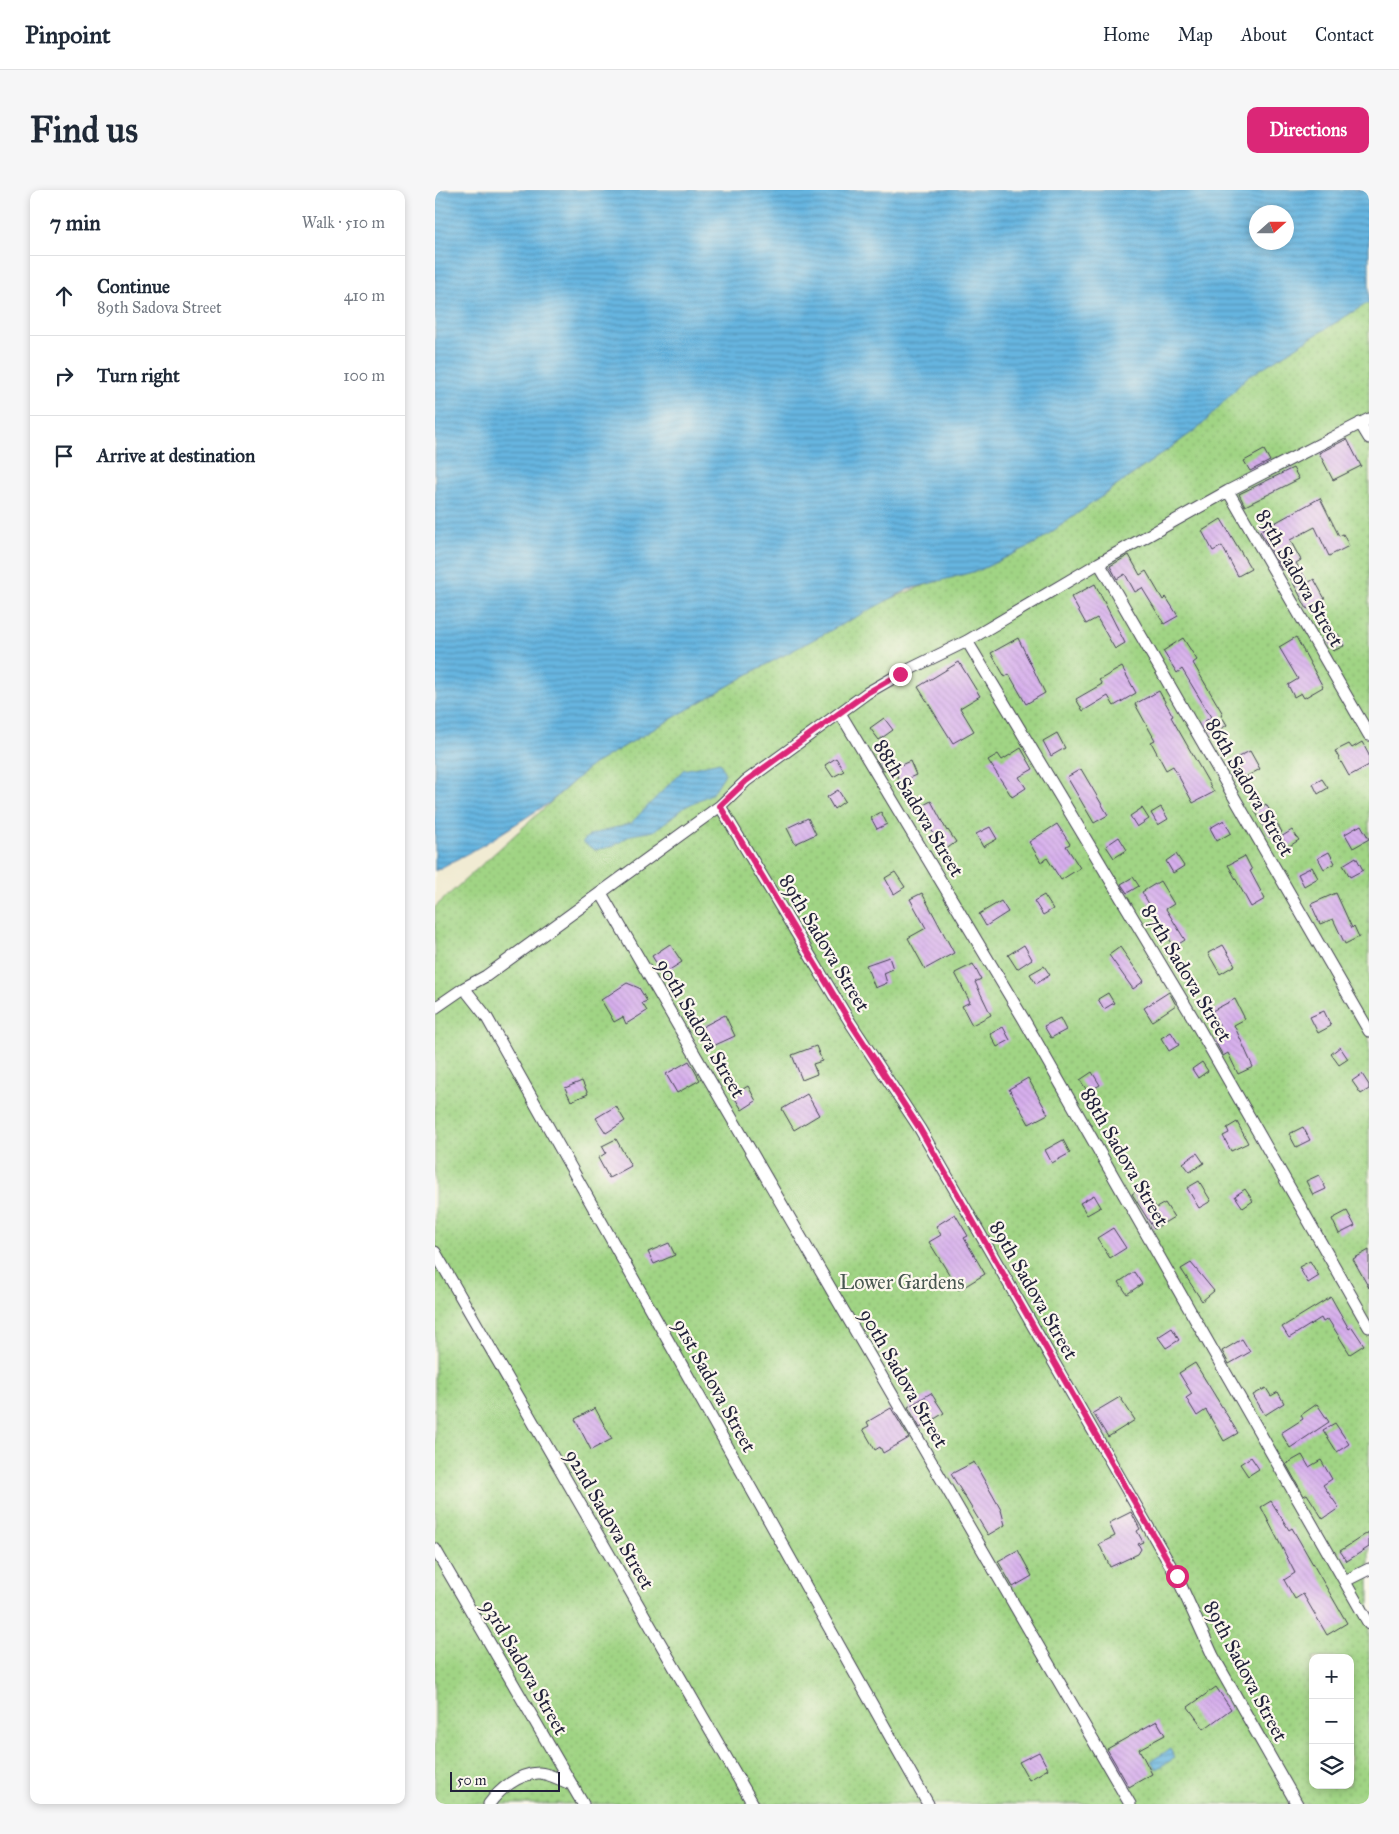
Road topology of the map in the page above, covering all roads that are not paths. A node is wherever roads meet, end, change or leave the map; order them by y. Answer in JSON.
{"nodes":[{"id":1,"x":1365,"y":421,"type":"edge"},
{"id":2,"x":1369,"y":438,"type":"edge"},
{"id":3,"x":1229,"y":491,"type":"junction"},
{"id":4,"x":1099,"y":563,"type":"junction"},
{"id":5,"x":967,"y":642,"type":"junction"},
{"id":6,"x":840,"y":713,"type":"junction"},
{"id":7,"x":1369,"y":735,"type":"edge"},
{"id":8,"x":720,"y":806,"type":"junction"},
{"id":9,"x":601,"y":893,"type":"junction"},
{"id":10,"x":464,"y":988,"type":"junction"},
{"id":11,"x":435,"y":1008,"type":"edge"},
{"id":12,"x":1369,"y":1031,"type":"edge"},
{"id":13,"x":435,"y":1252,"type":"edge"},
{"id":14,"x":1369,"y":1327,"type":"edge"},
{"id":15,"x":435,"y":1550,"type":"edge"},
{"id":16,"x":1369,"y":1569,"type":"edge"},
{"id":17,"x":1345,"y":1581,"type":"junction"},
{"id":18,"x":1369,"y":1624,"type":"edge"},
{"id":19,"x":571,"y":1784,"type":"junction"},
{"id":20,"x":489,"y":1804,"type":"edge"},
{"id":21,"x":583,"y":1804,"type":"edge"},
{"id":22,"x":753,"y":1804,"type":"edge"},
{"id":23,"x":928,"y":1804,"type":"edge"},
{"id":24,"x":1130,"y":1804,"type":"edge"},
{"id":25,"x":1297,"y":1804,"type":"edge"}],
"edges":[{"from":1,"to":2,"type":"street"},
{"from":1,"to":3,"type":"street"},
{"from":3,"to":4,"type":"street"},
{"from":3,"to":7,"type":"street","name":"85th Sadova Street"},
{"from":4,"to":5,"type":"street"},
{"from":4,"to":12,"type":"street","name":"86th Sadova Street"},
{"from":5,"to":6,"type":"street"},
{"from":5,"to":14,"type":"street","name":"87th Sadova Street"},
{"from":6,"to":8,"type":"street"},
{"from":6,"to":17,"type":"street","name":"88th Sadova Street"},
{"from":8,"to":9,"type":"street"},
{"from":8,"to":25,"type":"street","name":"89th Sadova Street"},
{"from":9,"to":10,"type":"street"},
{"from":9,"to":24,"type":"street","name":"90th Sadova Street"},
{"from":10,"to":11,"type":"street"},
{"from":10,"to":23,"type":"street","name":"91st Sadova Street"},
{"from":13,"to":22,"type":"street","name":"92nd Sadova Street"},
{"from":15,"to":19,"type":"street","name":"93rd Sadova Street"},
{"from":16,"to":17,"type":"street"},
{"from":17,"to":18,"type":"street","name":"88th Sadova Street"},
{"from":19,"to":20,"type":"street"},
{"from":19,"to":21,"type":"street","name":"93rd Sadova Street"}]}
